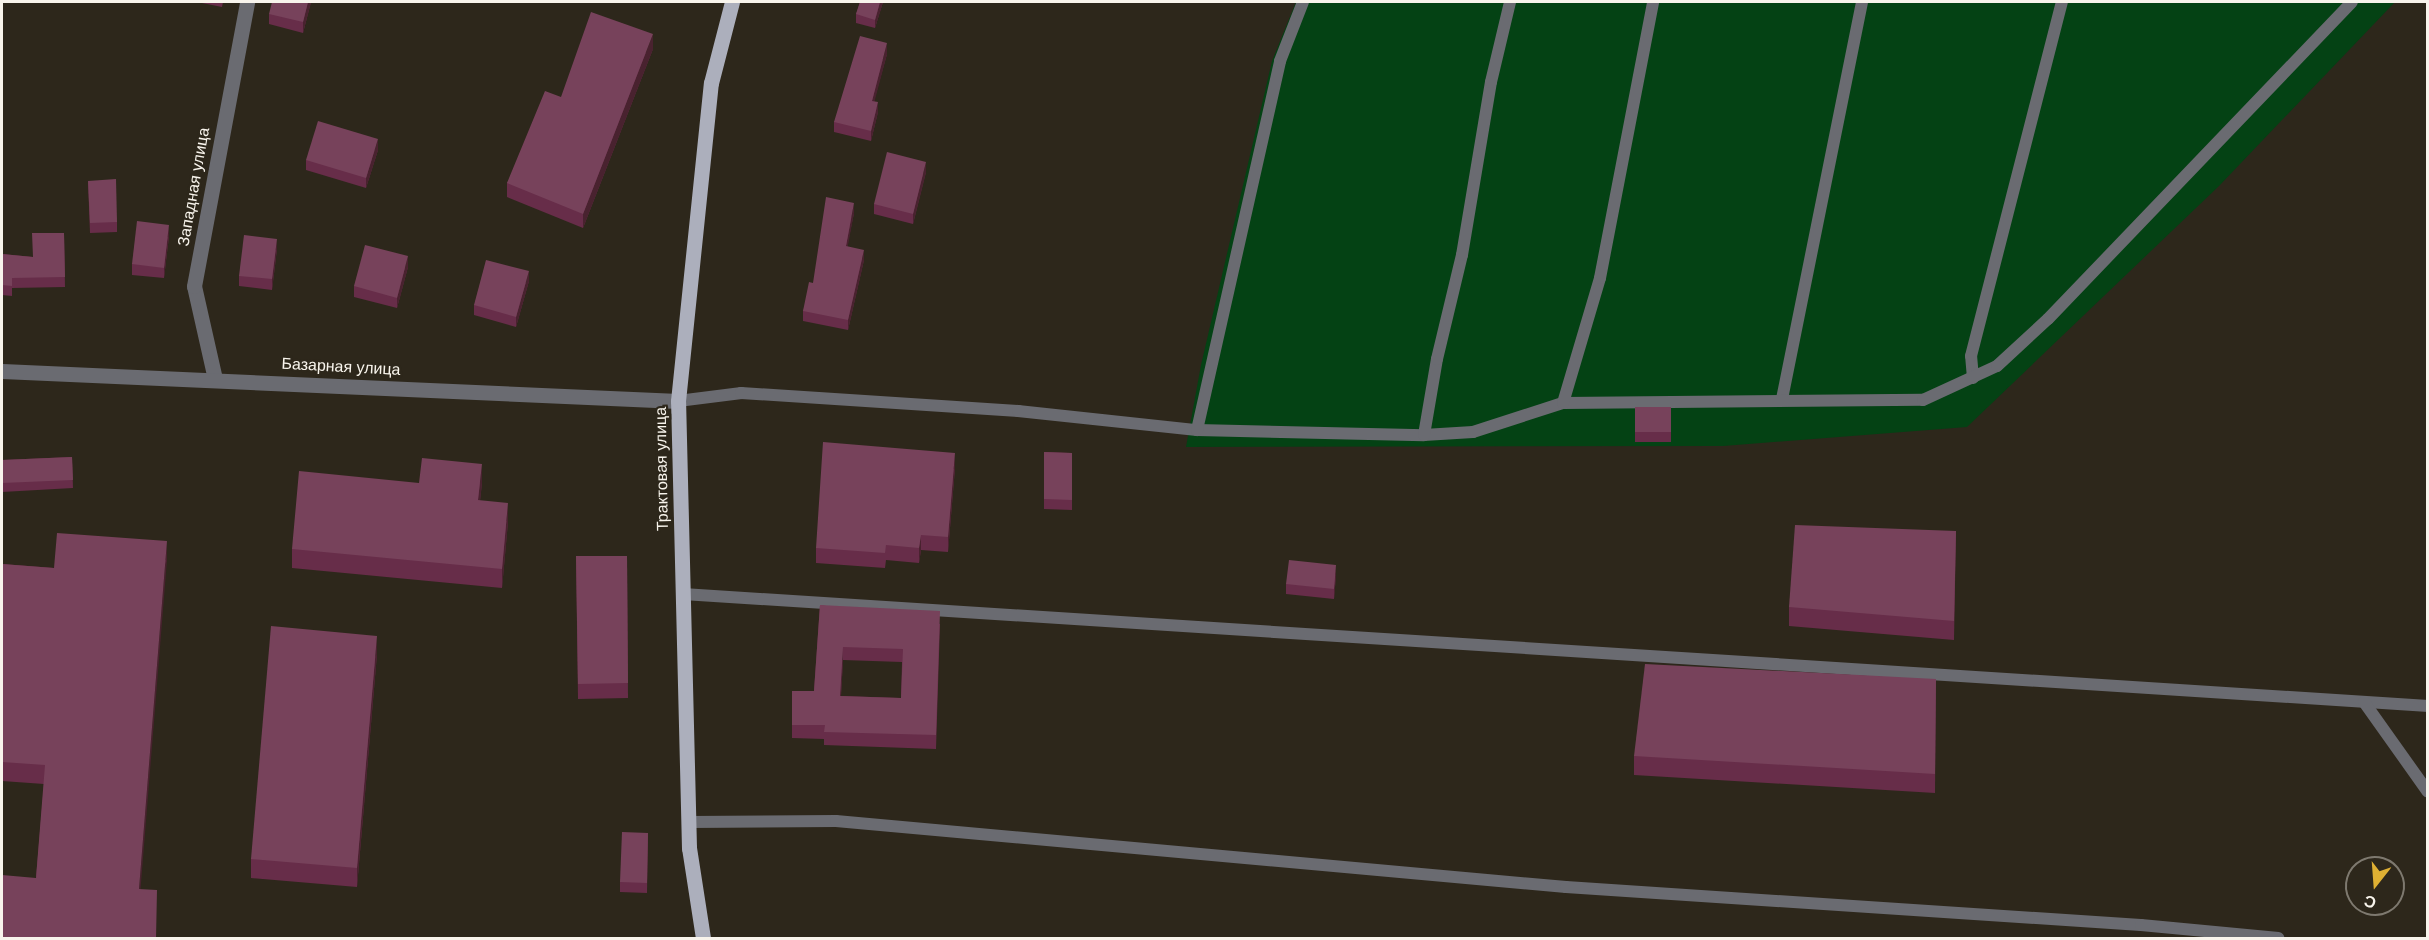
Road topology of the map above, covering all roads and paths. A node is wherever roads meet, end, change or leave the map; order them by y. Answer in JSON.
{"nodes":[{"id":1,"x":247,"y":2,"type":"edge"},
{"id":2,"x":732,"y":2,"type":"edge"},
{"id":3,"x":1303,"y":2,"type":"edge"},
{"id":4,"x":1510,"y":2,"type":"edge"},
{"id":5,"x":1653,"y":2,"type":"edge"},
{"id":6,"x":1862,"y":2,"type":"edge"},
{"id":7,"x":2062,"y":2,"type":"edge"},
{"id":8,"x":2352,"y":2,"type":"edge"},
{"id":9,"x":2,"y":371,"type":"edge"},
{"id":10,"x":1973,"y":378,"type":"junction"},
{"id":11,"x":215,"y":379,"type":"junction"},
{"id":12,"x":1782,"y":399,"type":"junction"},
{"id":13,"x":678,"y":401,"type":"junction"},
{"id":14,"x":1563,"y":403,"type":"junction"},
{"id":15,"x":1197,"y":430,"type":"junction"},
{"id":16,"x":1424,"y":435,"type":"junction"},
{"id":17,"x":683,"y":594,"type":"junction"},
{"id":18,"x":2364,"y":702,"type":"junction"},
{"id":19,"x":2427,"y":706,"type":"edge"},
{"id":20,"x":2427,"y":792,"type":"edge"},
{"id":21,"x":688,"y":822,"type":"junction"},
{"id":22,"x":704,"y":939,"type":"edge"},
{"id":23,"x":2278,"y":939,"type":"edge"}],
"edges":[{"from":1,"to":11,"type":"street","name":"Западная улица"},
{"from":2,"to":13,"type":"main road","name":"Трактовая улица"},
{"from":3,"to":15,"type":"lane"},
{"from":4,"to":16,"type":"lane"},
{"from":5,"to":14,"type":"lane"},
{"from":6,"to":12,"type":"lane"},
{"from":7,"to":10,"type":"lane"},
{"from":8,"to":10,"type":"lane"},
{"from":9,"to":11,"type":"street","name":"Базарная улица"},
{"from":10,"to":12,"type":"lane"},
{"from":11,"to":13,"type":"street","name":"Базарная улица"},
{"from":12,"to":14,"type":"lane"},
{"from":13,"to":15,"type":"lane"},
{"from":13,"to":17,"type":"main road","name":"Трактовая улица"},
{"from":14,"to":16,"type":"lane"},
{"from":15,"to":16,"type":"lane"},
{"from":17,"to":18,"type":"lane"},
{"from":17,"to":21,"type":"main road","name":"Трактовая улица"},
{"from":18,"to":19,"type":"lane"},
{"from":18,"to":20,"type":"lane"},
{"from":21,"to":22,"type":"main road","name":"Трактовая улица"},
{"from":21,"to":23,"type":"lane"}]}
